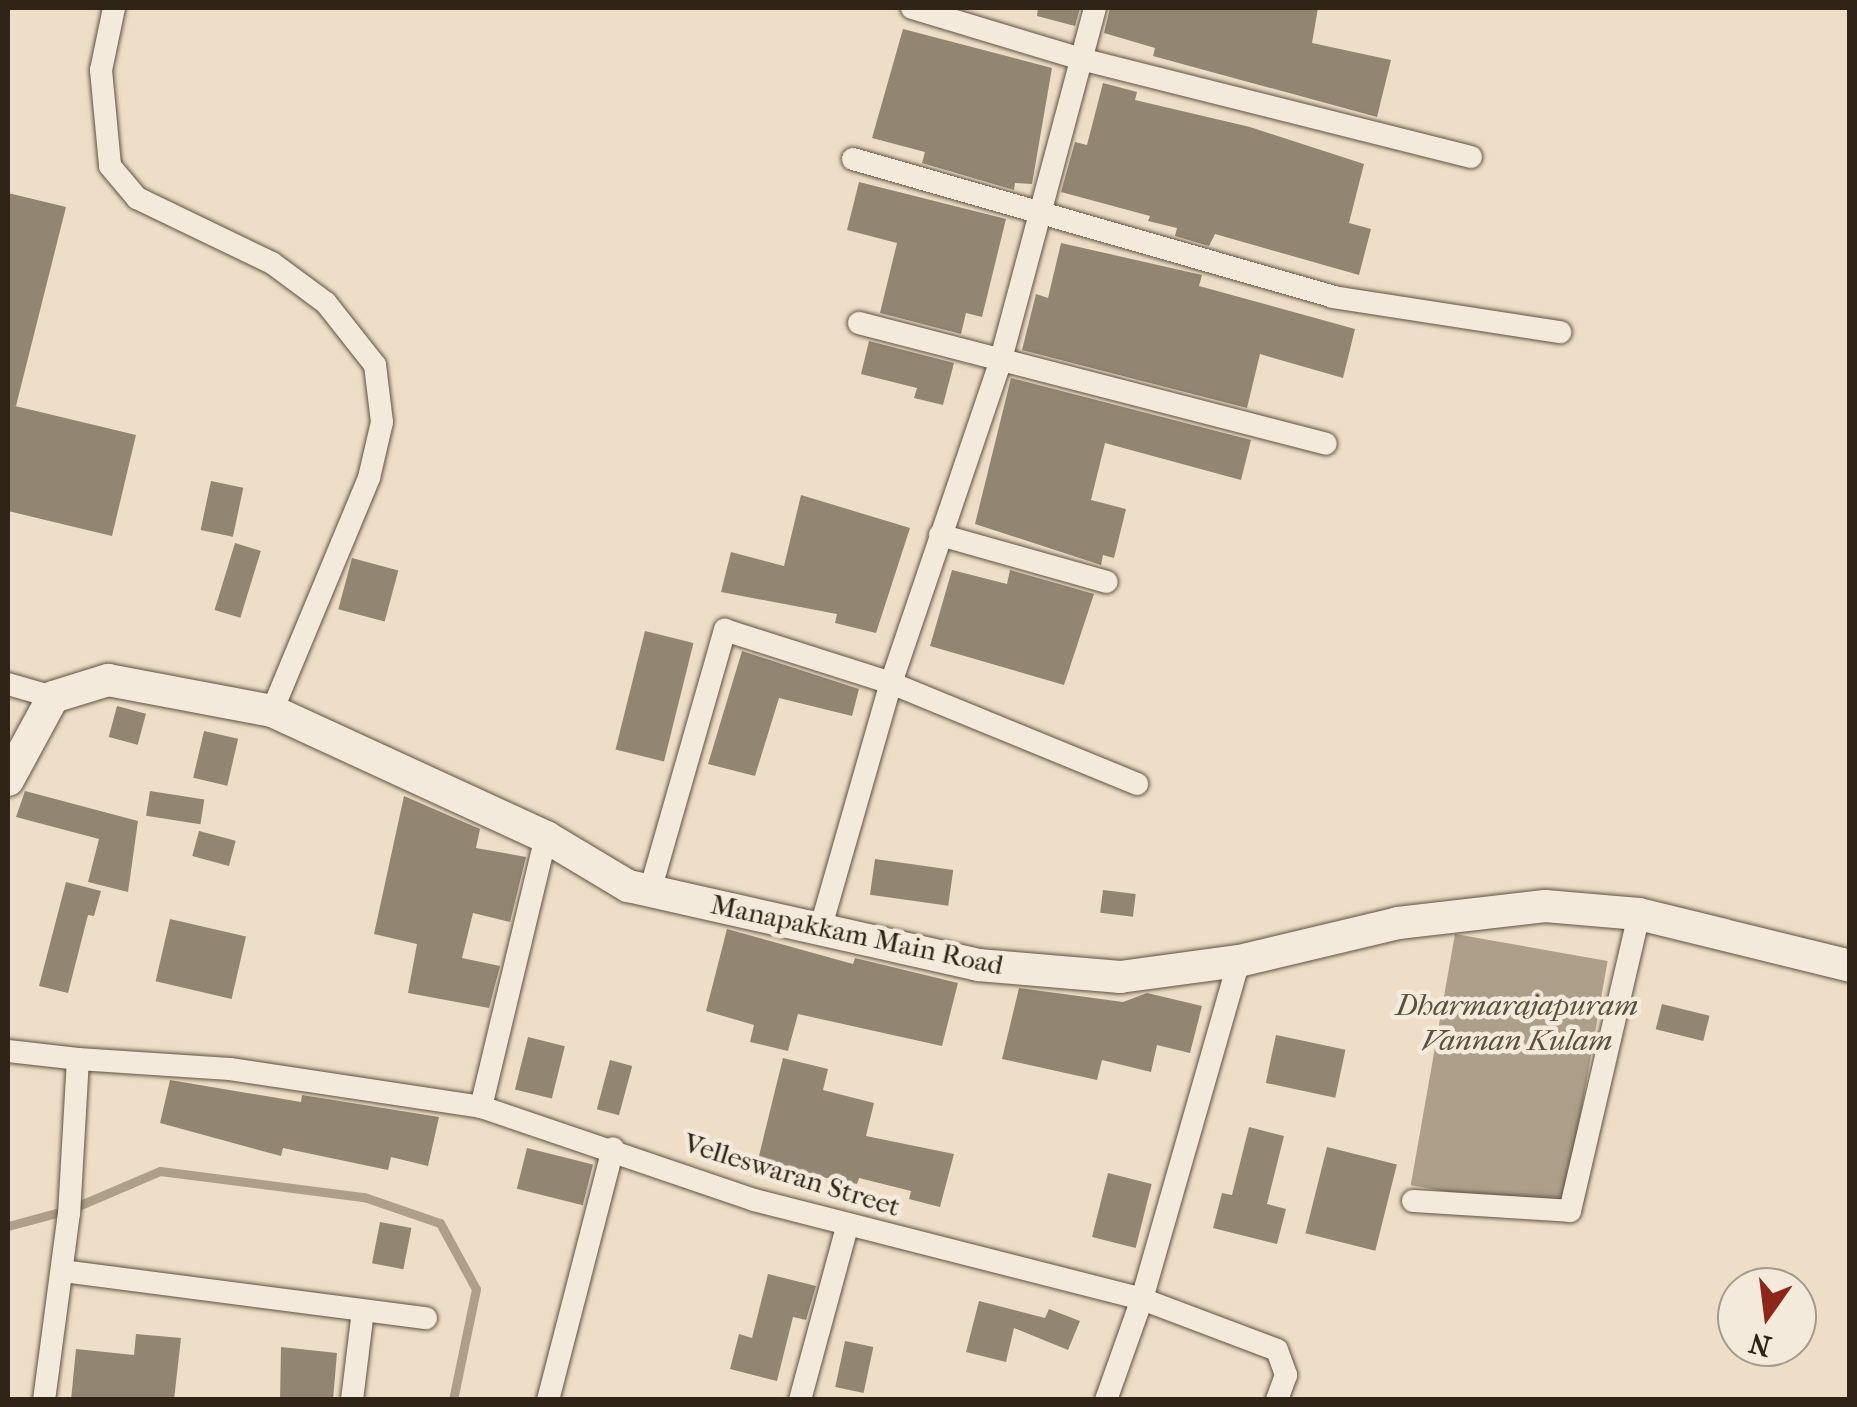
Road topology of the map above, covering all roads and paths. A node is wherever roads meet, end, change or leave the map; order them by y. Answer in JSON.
{"nodes":[{"id":1,"x":114,"y":8,"type":"edge"},
{"id":2,"x":912,"y":8,"type":"edge"},
{"id":3,"x":1095,"y":8,"type":"edge"},
{"id":4,"x":1081,"y":59,"type":"junction"},
{"id":5,"x":1471,"y":157,"type":"dead end"},
{"id":6,"x":853,"y":159,"type":"dead end"},
{"id":7,"x":1039,"y":214,"type":"junction"},
{"id":8,"x":859,"y":323,"type":"dead end"},
{"id":9,"x":1560,"y":332,"type":"dead end"},
{"id":10,"x":1001,"y":359,"type":"junction"},
{"id":11,"x":1326,"y":444,"type":"dead end"},
{"id":12,"x":940,"y":536,"type":"junction"},
{"id":13,"x":1108,"y":582,"type":"dead end"},
{"id":14,"x":8,"y":684,"type":"edge"},
{"id":15,"x":891,"y":684,"type":"junction"},
{"id":16,"x":53,"y":697,"type":"junction"},
{"id":17,"x":272,"y":711,"type":"junction"},
{"id":18,"x":8,"y":780,"type":"edge"},
{"id":19,"x":1137,"y":784,"type":"dead end"},
{"id":20,"x":546,"y":837,"type":"junction"},
{"id":21,"x":650,"y":891,"type":"junction"},
{"id":22,"x":1639,"y":914,"type":"junction"},
{"id":23,"x":820,"y":930,"type":"junction"},
{"id":24,"x":1239,"y":960,"type":"junction"},
{"id":25,"x":1850,"y":966,"type":"edge"},
{"id":26,"x":8,"y":1051,"type":"edge"},
{"id":27,"x":78,"y":1059,"type":"junction"},
{"id":28,"x":481,"y":1108,"type":"junction"},
{"id":29,"x":613,"y":1148,"type":"junction"},
{"id":30,"x":1413,"y":1201,"type":"dead end"},
{"id":31,"x":847,"y":1226,"type":"junction"},
{"id":32,"x":63,"y":1270,"type":"junction"},
{"id":33,"x":1142,"y":1299,"type":"junction"},
{"id":34,"x":363,"y":1311,"type":"junction"},
{"id":35,"x":426,"y":1318,"type":"dead end"},
{"id":36,"x":44,"y":1400,"type":"edge"},
{"id":37,"x":352,"y":1400,"type":"edge"},
{"id":38,"x":548,"y":1400,"type":"edge"},
{"id":39,"x":800,"y":1400,"type":"edge"},
{"id":40,"x":1106,"y":1400,"type":"edge"},
{"id":41,"x":1276,"y":1400,"type":"edge"}],
"edges":[{"from":1,"to":17,"type":"street"},
{"from":2,"to":4,"type":"street"},
{"from":3,"to":4,"type":"street"},
{"from":4,"to":5,"type":"street"},
{"from":4,"to":7,"type":"street"},
{"from":6,"to":7,"type":"street"},
{"from":7,"to":9,"type":"street"},
{"from":7,"to":10,"type":"street"},
{"from":8,"to":10,"type":"street"},
{"from":10,"to":11,"type":"street"},
{"from":10,"to":12,"type":"street"},
{"from":12,"to":13,"type":"street"},
{"from":12,"to":15,"type":"street"},
{"from":14,"to":16,"type":"street"},
{"from":15,"to":19,"type":"street"},
{"from":15,"to":21,"type":"street"},
{"from":15,"to":23,"type":"street"},
{"from":16,"to":17,"type":"main road","name":"Manapakkam Main Road"},
{"from":16,"to":18,"type":"main road"},
{"from":17,"to":20,"type":"main road","name":"Manapakkam Main Road"},
{"from":20,"to":21,"type":"main road","name":"Manapakkam Main Road"},
{"from":20,"to":28,"type":"street"},
{"from":21,"to":23,"type":"main road","name":"Manapakkam Main Road"},
{"from":22,"to":24,"type":"main road","name":"Manapakkam Main Road"},
{"from":22,"to":25,"type":"main road","name":"Manapakkam Main Road"},
{"from":22,"to":30,"type":"street"},
{"from":23,"to":24,"type":"main road","name":"Manapakkam Main Road"},
{"from":24,"to":33,"type":"street"},
{"from":26,"to":27,"type":"street","name":"Velleswaran Street"},
{"from":27,"to":28,"type":"street","name":"Velleswaran Street"},
{"from":27,"to":32,"type":"street"},
{"from":28,"to":29,"type":"street","name":"Velleswaran Street"},
{"from":29,"to":31,"type":"street","name":"Velleswaran Street"},
{"from":29,"to":38,"type":"street"},
{"from":31,"to":33,"type":"street","name":"Velleswaran Street"},
{"from":31,"to":39,"type":"street"},
{"from":32,"to":34,"type":"street"},
{"from":32,"to":36,"type":"street"},
{"from":33,"to":40,"type":"street"},
{"from":33,"to":41,"type":"street","name":"Velleswaran Street"},
{"from":34,"to":35,"type":"street"},
{"from":34,"to":37,"type":"street"}]}
